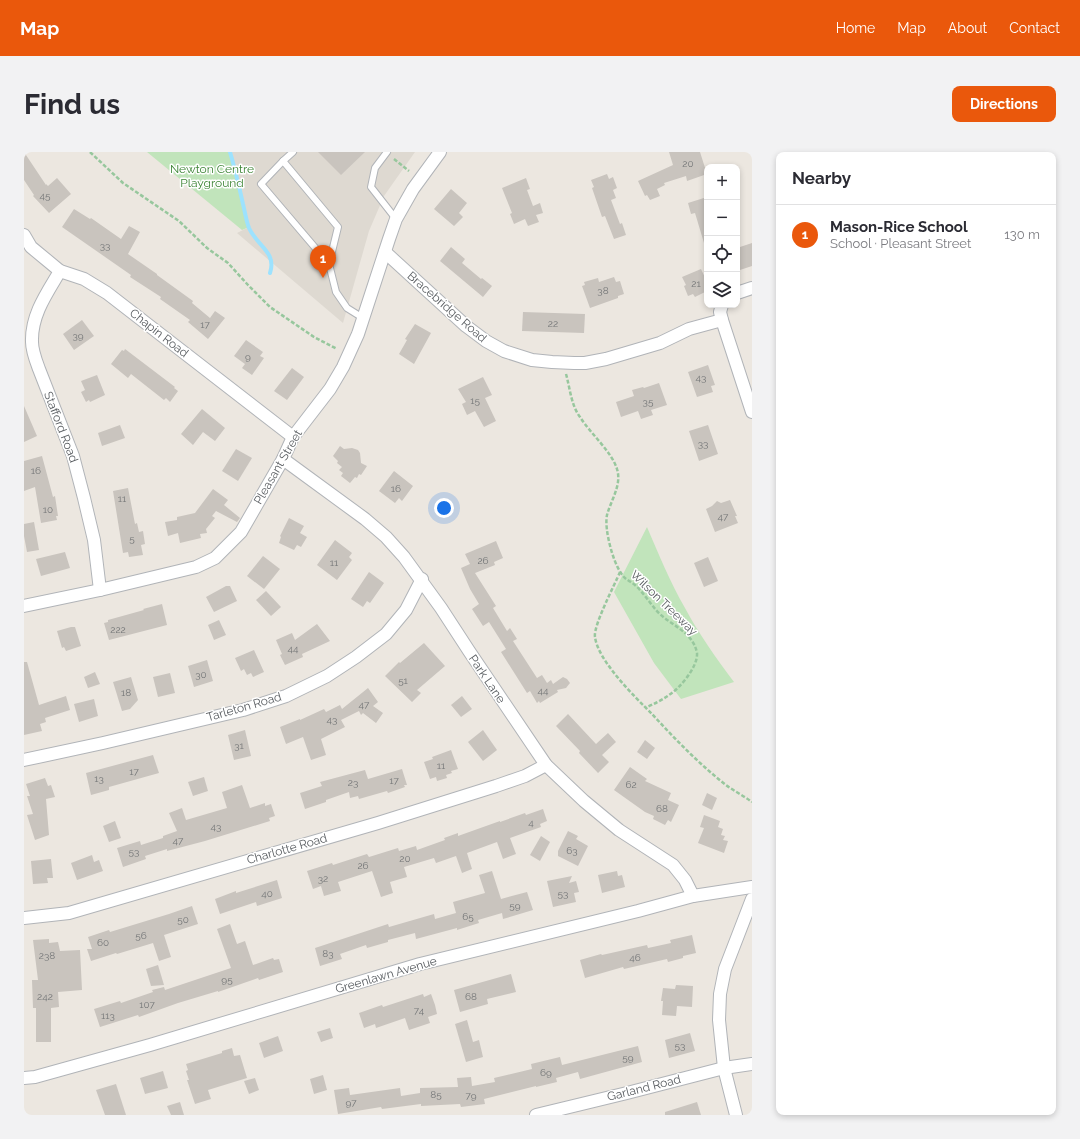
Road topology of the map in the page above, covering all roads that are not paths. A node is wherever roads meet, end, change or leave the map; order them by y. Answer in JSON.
{"nodes":[{"id":1,"x":293,"y":152,"type":"edge"},
{"id":2,"x":387,"y":152,"type":"edge"},
{"id":3,"x":440,"y":152,"type":"edge"},
{"id":4,"x":283,"y":161,"type":"junction"},
{"id":5,"x":396,"y":219,"type":"junction"},
{"id":6,"x":24,"y":235,"type":"edge"},
{"id":7,"x":385,"y":252,"type":"junction"},
{"id":8,"x":329,"y":264,"type":"junction"},
{"id":9,"x":60,"y":271,"type":"junction"},
{"id":10,"x":752,"y":288,"type":"edge"},
{"id":11,"x":740,"y":292,"type":"edge"},
{"id":12,"x":721,"y":308,"type":"edge"},
{"id":13,"x":363,"y":318,"type":"junction"},
{"id":14,"x":722,"y":320,"type":"junction"},
{"id":15,"x":752,"y":412,"type":"edge"},
{"id":16,"x":293,"y":438,"type":"junction"},
{"id":17,"x":283,"y":459,"type":"junction"},
{"id":18,"x":422,"y":579,"type":"junction"},
{"id":19,"x":100,"y":590,"type":"junction"},
{"id":20,"x":24,"y":606,"type":"edge"},
{"id":21,"x":24,"y":760,"type":"edge"},
{"id":22,"x":546,"y":764,"type":"junction"},
{"id":23,"x":752,"y":887,"type":"edge"},
{"id":24,"x":693,"y":896,"type":"junction"},
{"id":25,"x":752,"y":899,"type":"edge"},
{"id":26,"x":24,"y":918,"type":"edge"},
{"id":27,"x":752,"y":1064,"type":"edge"},
{"id":28,"x":724,"y":1068,"type":"junction"},
{"id":29,"x":24,"y":1078,"type":"edge"},
{"id":30,"x":536,"y":1115,"type":"edge"},
{"id":31,"x":736,"y":1115,"type":"edge"}],
"edges":[{"from":1,"to":4,"type":"lane"},
{"from":2,"to":5,"type":"lane"},
{"from":3,"to":5,"type":"street","name":"Pleasant Street"},
{"from":4,"to":8,"type":"lane"},
{"from":4,"to":8,"type":"lane"},
{"from":5,"to":7,"type":"street","name":"Pleasant Street"},
{"from":6,"to":9,"type":"street","name":"Chapin Road"},
{"from":7,"to":13,"type":"street","name":"Pleasant Street"},
{"from":7,"to":14,"type":"street","name":"Bracebridge Road"},
{"from":8,"to":13,"type":"lane"},
{"from":9,"to":16,"type":"street","name":"Chapin Road"},
{"from":9,"to":19,"type":"street","name":"Stafford Road"},
{"from":10,"to":11,"type":"street"},
{"from":12,"to":14,"type":"street"},
{"from":13,"to":16,"type":"street","name":"Pleasant Street"},
{"from":14,"to":15,"type":"street"},
{"from":16,"to":17,"type":"street","name":"Pleasant Street"},
{"from":17,"to":18,"type":"street","name":"Park Lane"},
{"from":17,"to":19,"type":"street","name":"Pleasant Street"},
{"from":18,"to":21,"type":"street","name":"Tarleton Road"},
{"from":18,"to":22,"type":"street","name":"Park Lane"},
{"from":19,"to":20,"type":"street","name":"Pleasant Street"},
{"from":22,"to":24,"type":"street","name":"Park Lane"},
{"from":22,"to":26,"type":"street","name":"Charlotte Road"},
{"from":23,"to":24,"type":"street","name":"Greenlawn Avenue"},
{"from":24,"to":29,"type":"street","name":"Greenlawn Avenue"},
{"from":25,"to":28,"type":"street"},
{"from":27,"to":28,"type":"street","name":"Garland Road"},
{"from":28,"to":30,"type":"street","name":"Garland Road"},
{"from":28,"to":31,"type":"street"}]}
